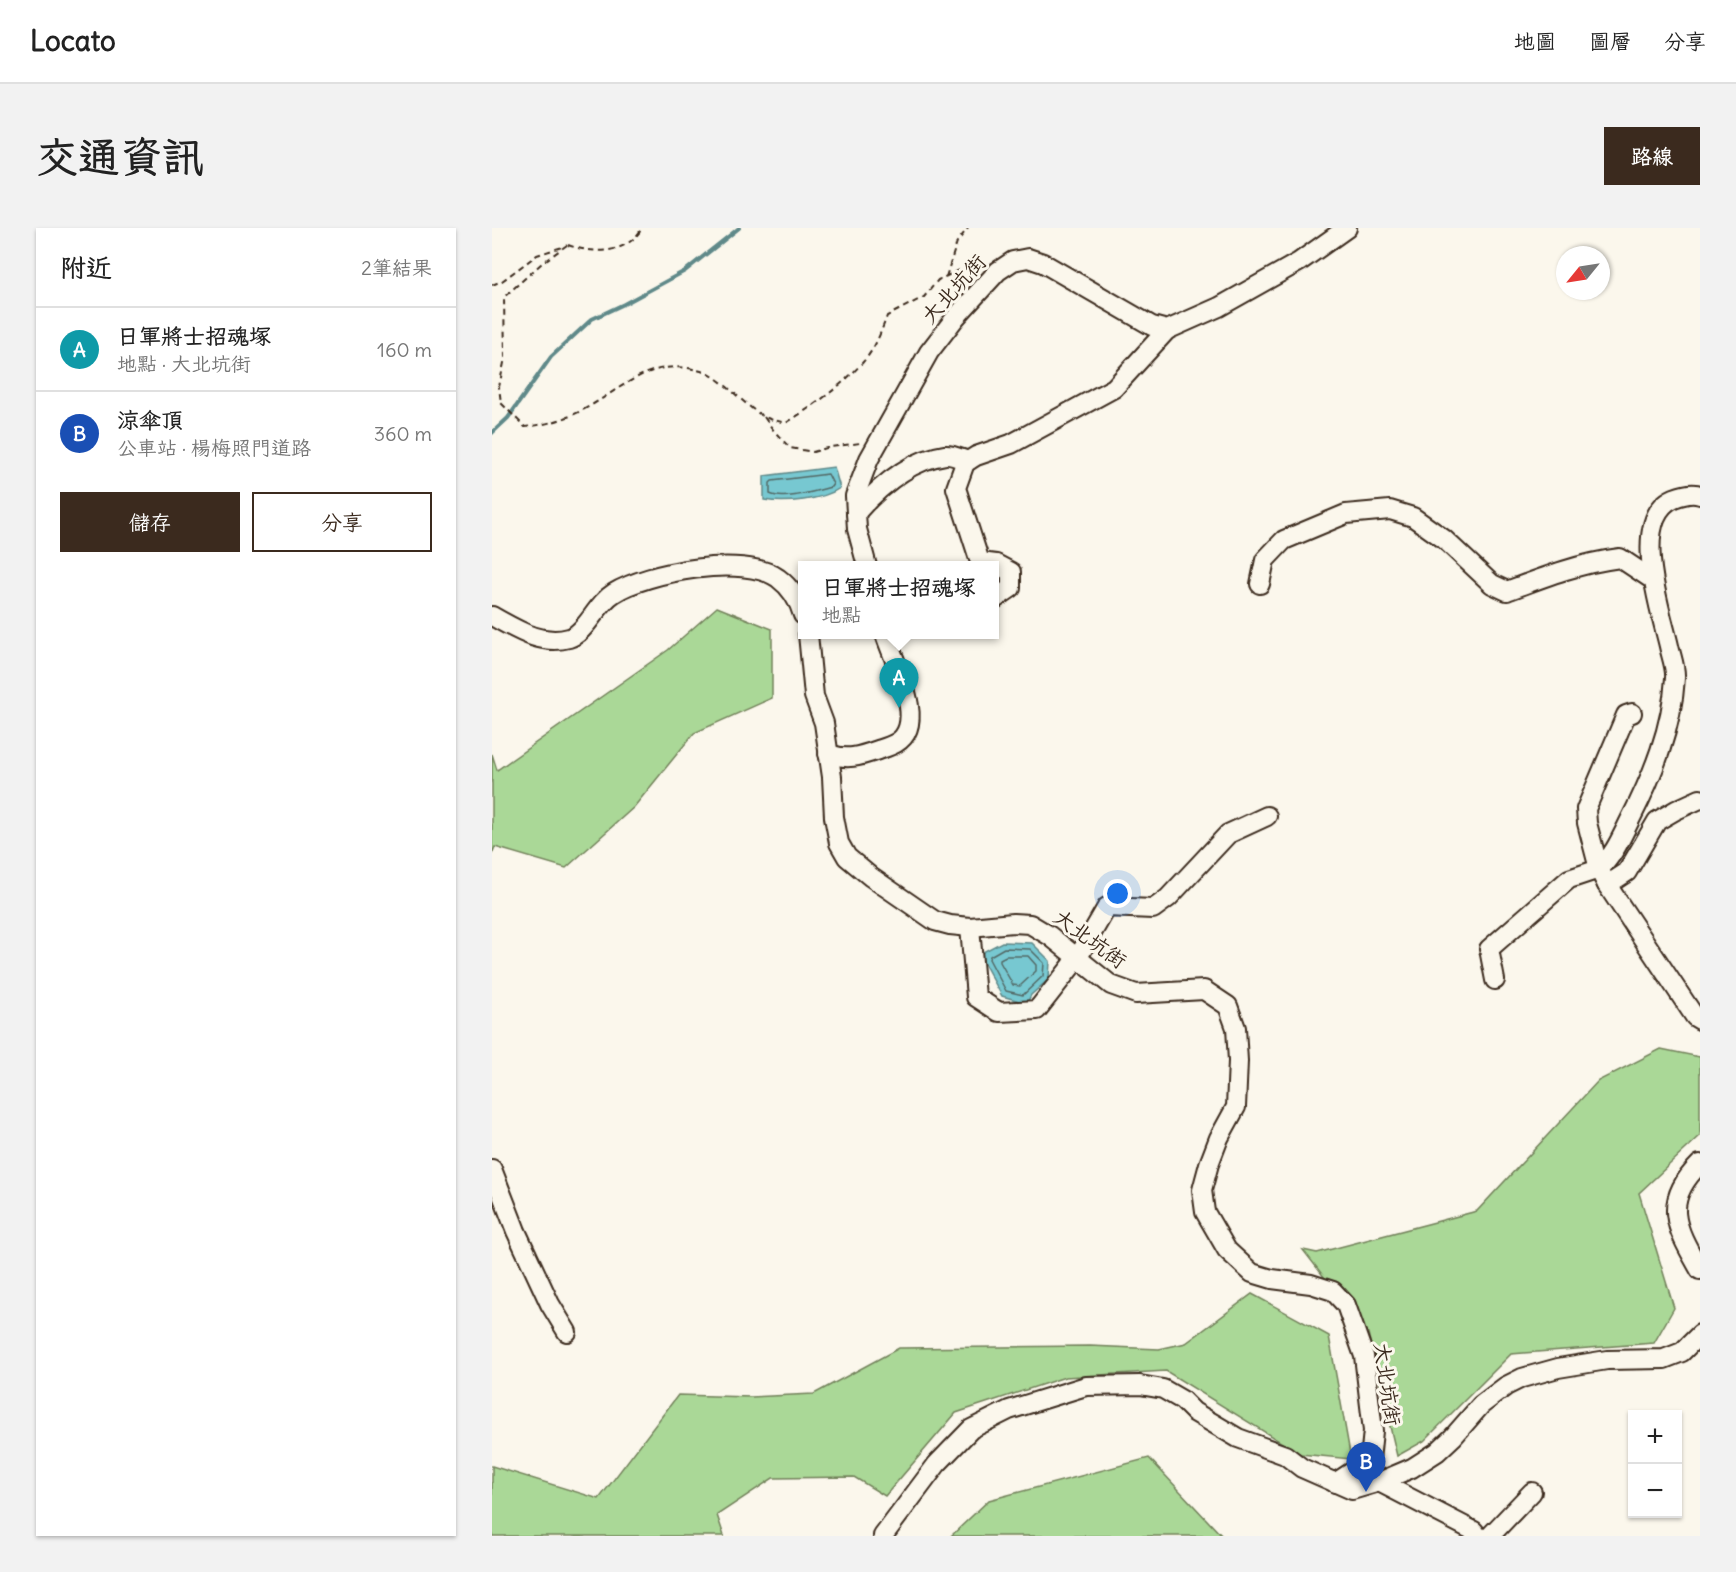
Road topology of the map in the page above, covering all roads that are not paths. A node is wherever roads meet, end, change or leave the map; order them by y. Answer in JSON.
{"nodes":[{"id":1,"x":1347,"y":228,"type":"edge"},
{"id":2,"x":1167,"y":330,"type":"junction"},
{"id":3,"x":968,"y":460,"type":"junction"},
{"id":4,"x":1700,"y":495,"type":"edge"},
{"id":5,"x":856,"y":513,"type":"junction"},
{"id":6,"x":866,"y":561,"type":"edge"},
{"id":7,"x":980,"y":561,"type":"edge"},
{"id":8,"x":999,"y":566,"type":"edge"},
{"id":9,"x":1653,"y":580,"type":"junction"},
{"id":10,"x":1260,"y":584,"type":"dead end"},
{"id":11,"x":999,"y":596,"type":"edge"},
{"id":12,"x":798,"y":602,"type":"edge"},
{"id":13,"x":492,"y":616,"type":"edge"},
{"id":14,"x":808,"y":639,"type":"edge"},
{"id":15,"x":890,"y":639,"type":"edge"},
{"id":16,"x":1632,"y":713,"type":"dead end"},
{"id":17,"x":828,"y":754,"type":"junction"},
{"id":18,"x":1700,"y":800,"type":"edge"},
{"id":19,"x":1267,"y":816,"type":"dead end"},
{"id":20,"x":1599,"y":868,"type":"junction"},
{"id":21,"x":1607,"y":885,"type":"junction"},
{"id":22,"x":970,"y":927,"type":"junction"},
{"id":23,"x":1077,"y":959,"type":"junction"},
{"id":24,"x":1496,"y":980,"type":"dead end"},
{"id":25,"x":1700,"y":1020,"type":"edge"},
{"id":26,"x":1700,"y":1164,"type":"edge"},
{"id":27,"x":492,"y":1169,"type":"edge"},
{"id":28,"x":1700,"y":1270,"type":"edge"},
{"id":29,"x":567,"y":1332,"type":"dead end"},
{"id":30,"x":1700,"y":1334,"type":"edge"},
{"id":31,"x":1380,"y":1482,"type":"junction"},
{"id":32,"x":1335,"y":1483,"type":"junction"},
{"id":33,"x":1532,"y":1492,"type":"dead end"},
{"id":34,"x":883,"y":1536,"type":"edge"},
{"id":35,"x":1478,"y":1536,"type":"edge"},
{"id":36,"x":1490,"y":1536,"type":"edge"}],
"edges":[{"from":1,"to":2,"type":"street"},
{"from":2,"to":3,"type":"street"},
{"from":2,"to":5,"type":"street","name":"大北坑街"},
{"from":3,"to":5,"type":"street"},
{"from":3,"to":7,"type":"street"},
{"from":4,"to":9,"type":"street"},
{"from":5,"to":6,"type":"street","name":"大北坑街"},
{"from":8,"to":11,"type":"street"},
{"from":9,"to":10,"type":"street"},
{"from":9,"to":20,"type":"street"},
{"from":12,"to":13,"type":"street"},
{"from":14,"to":17,"type":"street","name":"大北坑街"},
{"from":15,"to":17,"type":"street"},
{"from":16,"to":20,"type":"street"},
{"from":17,"to":22,"type":"street","name":"大北坑街"},
{"from":18,"to":21,"type":"street"},
{"from":19,"to":23,"type":"street"},
{"from":20,"to":21,"type":"street"},
{"from":20,"to":24,"type":"street"},
{"from":21,"to":25,"type":"street"},
{"from":22,"to":23,"type":"street","name":"大北坑街"},
{"from":22,"to":23,"type":"street"},
{"from":23,"to":32,"type":"street","name":"大北坑街"},
{"from":26,"to":28,"type":"street"},
{"from":27,"to":29,"type":"street"},
{"from":30,"to":31,"type":"street"},
{"from":31,"to":32,"type":"street"},
{"from":31,"to":35,"type":"street"},
{"from":32,"to":34,"type":"street"},
{"from":33,"to":36,"type":"street"}]}
